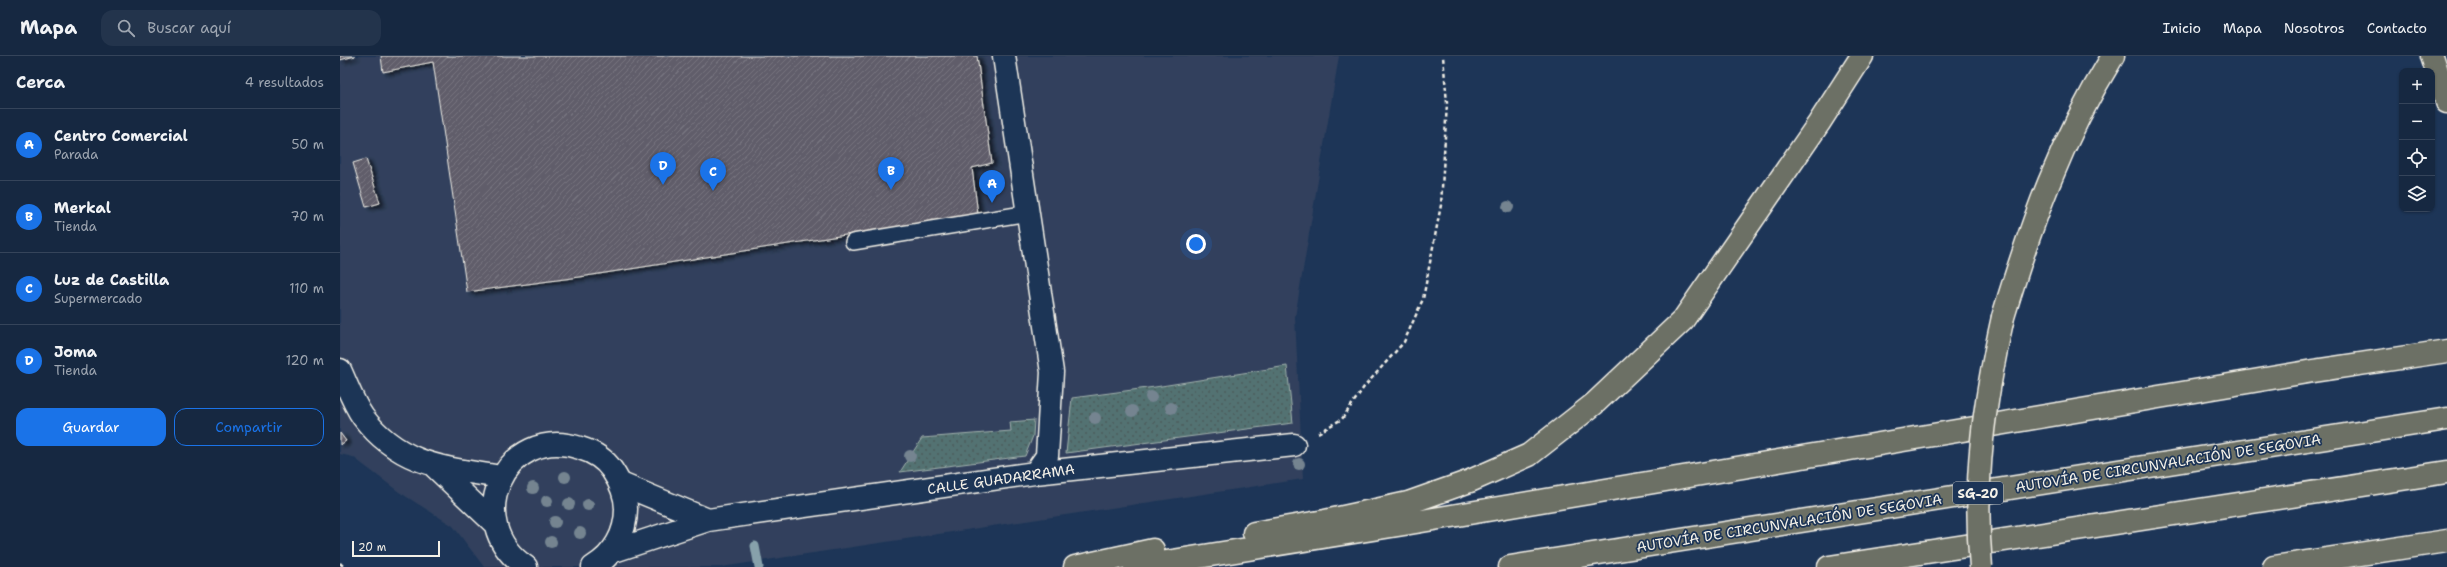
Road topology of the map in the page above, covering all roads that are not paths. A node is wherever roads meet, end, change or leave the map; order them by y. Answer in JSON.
{"nodes":[{"id":1,"x":1004,"y":56,"type":"edge"},
{"id":2,"x":1862,"y":56,"type":"edge"},
{"id":3,"x":2113,"y":56,"type":"edge"},
{"id":4,"x":2432,"y":56,"type":"edge"},
{"id":5,"x":2447,"y":102,"type":"edge"},
{"id":6,"x":1028,"y":213,"type":"junction"},
{"id":7,"x":853,"y":242,"type":"dead end"},
{"id":8,"x":2447,"y":351,"type":"edge"},
{"id":9,"x":340,"y":370,"type":"edge"},
{"id":10,"x":2447,"y":419,"type":"edge"},
{"id":11,"x":1294,"y":445,"type":"road end"},
{"id":12,"x":434,"y":466,"type":"junction"},
{"id":13,"x":2447,"y":472,"type":"edge"},
{"id":14,"x":1035,"y":473,"type":"junction"},
{"id":15,"x":501,"y":477,"type":"junction"},
{"id":16,"x":621,"y":484,"type":"junction"},
{"id":17,"x":708,"y":520,"type":"junction"},
{"id":18,"x":494,"y":523,"type":"junction"},
{"id":19,"x":2447,"y":541,"type":"edge"},
{"id":20,"x":611,"y":552,"type":"junction"},
{"id":21,"x":526,"y":567,"type":"edge"},
{"id":22,"x":593,"y":567,"type":"edge"},
{"id":23,"x":1075,"y":567,"type":"edge"},
{"id":24,"x":1135,"y":567,"type":"edge"},
{"id":25,"x":1510,"y":567,"type":"edge"},
{"id":26,"x":1829,"y":567,"type":"edge"},
{"id":27,"x":1981,"y":567,"type":"edge"},
{"id":28,"x":2274,"y":567,"type":"edge"},
{"id":29,"x":2353,"y":567,"type":"edge"}],
"edges":[{"from":1,"to":6,"type":"street"},
{"from":2,"to":23,"type":"highway"},
{"from":3,"to":27,"type":"highway","bridge":true},
{"from":4,"to":5,"type":"highway"},
{"from":6,"to":7,"type":"lane"},
{"from":6,"to":14,"type":"street"},
{"from":8,"to":24,"type":"highway"},
{"from":9,"to":12,"type":"street"},
{"from":10,"to":25,"type":"highway","name":"AUTOVÍA DE CIRCUNVALACIÓN DE SEGOVIA","number":"SG-20"},
{"from":11,"to":14,"type":"street","name":"CALLE GUADARRAMA"},
{"from":12,"to":15,"type":"street"},
{"from":12,"to":18,"type":"street"},
{"from":13,"to":26,"type":"highway"},
{"from":14,"to":17,"type":"street","name":"CALLE GUADARRAMA"},
{"from":15,"to":16,"type":"street","name":"CALLE GUADARRAMA"},
{"from":15,"to":18,"type":"street","name":"CALLE GUADARRAMA"},
{"from":16,"to":17,"type":"street"},
{"from":16,"to":20,"type":"street","name":"CALLE GUADARRAMA"},
{"from":17,"to":20,"type":"street","name":"CALLE GUADARRAMA"},
{"from":18,"to":21,"type":"street","name":"CALLE GUADARRAMA"},
{"from":19,"to":28,"type":"highway"},
{"from":19,"to":29,"type":"highway"},
{"from":20,"to":22,"type":"street","name":"CALLE GUADARRAMA"}]}
